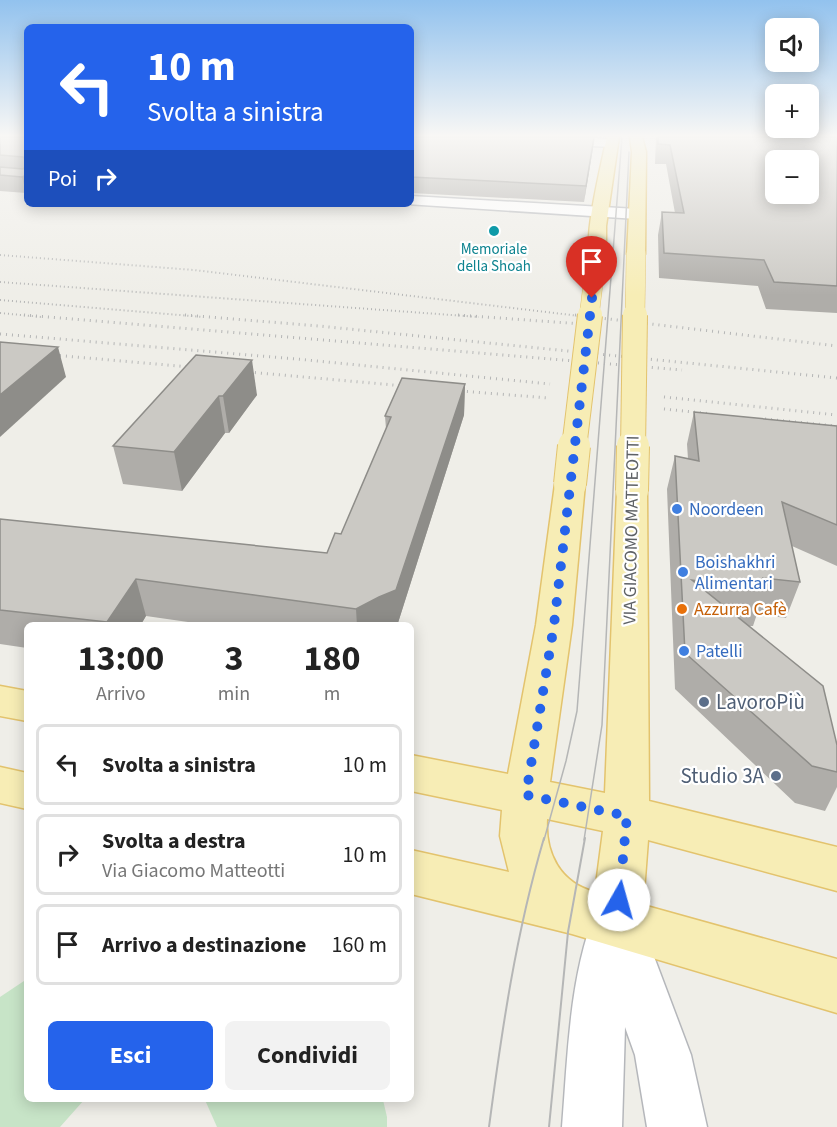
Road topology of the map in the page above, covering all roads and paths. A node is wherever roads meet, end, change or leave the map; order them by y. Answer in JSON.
{"nodes":[{"id":1,"x":604,"y":190,"type":"edge"},
{"id":2,"x":638,"y":190,"type":"edge"},
{"id":3,"x":414,"y":201,"type":"edge"},
{"id":4,"x":600,"y":212,"type":"junction"},
{"id":5,"x":638,"y":214,"type":"junction"},
{"id":6,"x":0,"y":701,"type":"edge"},
{"id":7,"x":24,"y":705,"type":"edge"},
{"id":8,"x":414,"y":774,"type":"edge"},
{"id":9,"x":0,"y":785,"type":"edge"},
{"id":10,"x":24,"y":789,"type":"edge"},
{"id":11,"x":526,"y":795,"type":"junction"},
{"id":12,"x":627,"y":816,"type":"junction"},
{"id":13,"x":837,"y":869,"type":"edge"},
{"id":14,"x":414,"y":873,"type":"edge"},
{"id":15,"x":594,"y":916,"type":"junction"},
{"id":16,"x":837,"y":986,"type":"edge"},
{"id":17,"x":592,"y":1127,"type":"edge"},
{"id":18,"x":676,"y":1127,"type":"edge"}],
"edges":[{"from":1,"to":4,"type":"main road"},
{"from":2,"to":5,"type":"main road","name":"VIA GIACOMO MATTEOTTI"},
{"from":3,"to":4,"type":"street"},
{"from":4,"to":5,"type":"street"},
{"from":4,"to":11,"type":"main road","bridge":true},
{"from":5,"to":12,"type":"main road","name":"VIA GIACOMO MATTEOTTI","bridge":true},
{"from":6,"to":7,"type":"main road"},
{"from":8,"to":11,"type":"main road"},
{"from":9,"to":10,"type":"main road"},
{"from":11,"to":12,"type":"main road"},
{"from":11,"to":15,"type":"main road"},
{"from":12,"to":13,"type":"main road"},
{"from":12,"to":15,"type":"main road","name":"VIA GIACOMO MATTEOTTI"},
{"from":14,"to":15,"type":"main road"},
{"from":15,"to":16,"type":"main road"},
{"from":15,"to":17,"type":"street"},
{"from":15,"to":18,"type":"street"}]}
